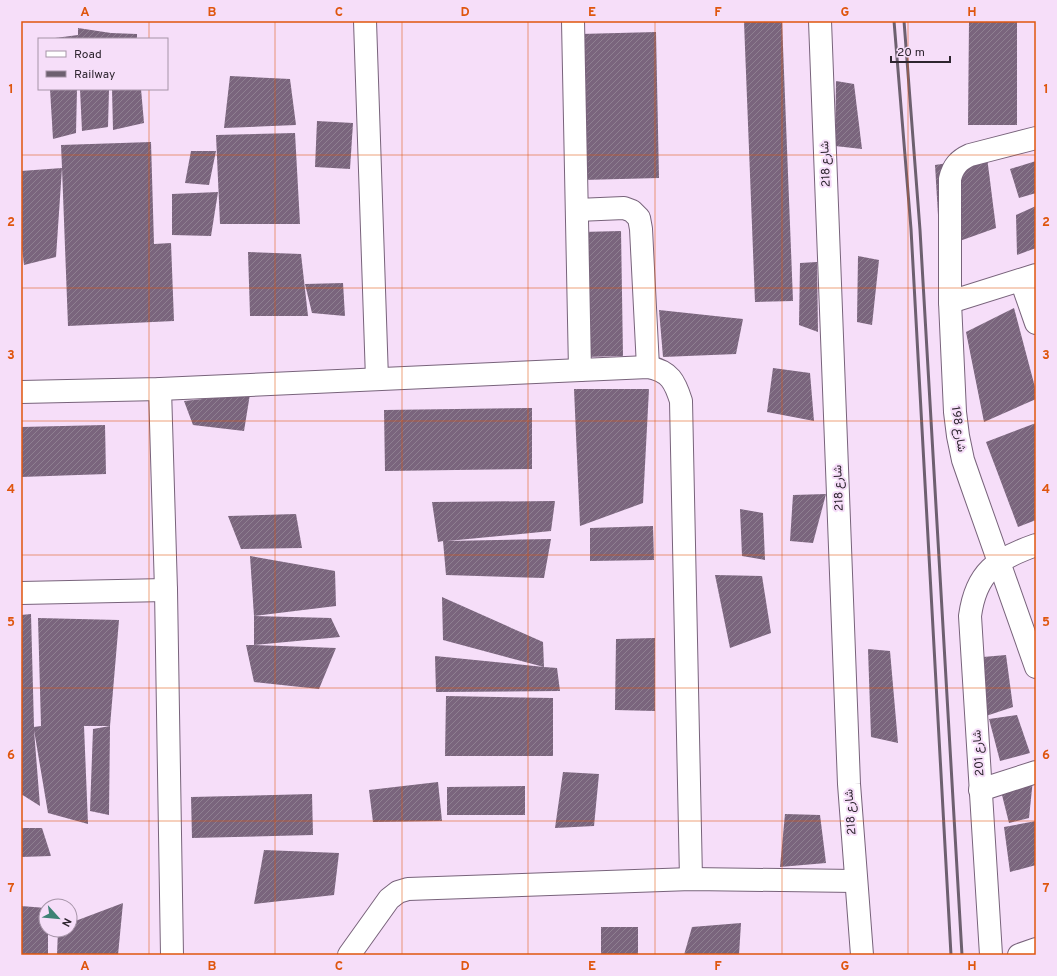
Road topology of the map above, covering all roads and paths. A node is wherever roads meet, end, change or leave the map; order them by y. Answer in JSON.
{"nodes":[{"id":1,"x":365,"y":21,"type":"edge"},
{"id":2,"x":573,"y":21,"type":"edge"},
{"id":3,"x":820,"y":21,"type":"edge"},
{"id":4,"x":1036,"y":138,"type":"edge"},
{"id":5,"x":577,"y":210,"type":"junction"},
{"id":6,"x":1029,"y":277,"type":"edge"},
{"id":7,"x":950,"y":302,"type":"junction"},
{"id":8,"x":1036,"y":323,"type":"edge"},
{"id":9,"x":648,"y":367,"type":"junction"},
{"id":10,"x":580,"y":370,"type":"junction"},
{"id":11,"x":377,"y":379,"type":"junction"},
{"id":12,"x":160,"y":389,"type":"junction"},
{"id":13,"x":21,"y":392,"type":"edge"},
{"id":14,"x":1036,"y":545,"type":"edge"},
{"id":15,"x":999,"y":561,"type":"junction"},
{"id":16,"x":166,"y":590,"type":"junction"},
{"id":17,"x":21,"y":593,"type":"edge"},
{"id":18,"x":1036,"y":667,"type":"edge"},
{"id":19,"x":1036,"y":772,"type":"edge"},
{"id":20,"x":980,"y":790,"type":"junction"},
{"id":21,"x":691,"y":879,"type":"junction"},
{"id":22,"x":855,"y":881,"type":"junction"},
{"id":23,"x":1036,"y":949,"type":"edge"},
{"id":24,"x":172,"y":955,"type":"edge"},
{"id":25,"x":349,"y":955,"type":"edge"},
{"id":26,"x":862,"y":955,"type":"edge"},
{"id":27,"x":990,"y":955,"type":"edge"},
{"id":28,"x":1019,"y":955,"type":"edge"}],
"edges":[{"from":1,"to":11,"type":"street"},
{"from":2,"to":5,"type":"street"},
{"from":3,"to":22,"type":"street","name":"شارع 218"},
{"from":4,"to":7,"type":"street","name":"شارع 198"},
{"from":5,"to":9,"type":"street"},
{"from":5,"to":10,"type":"street"},
{"from":6,"to":7,"type":"street"},
{"from":6,"to":8,"type":"street"},
{"from":7,"to":15,"type":"street","name":"شارع 198"},
{"from":9,"to":10,"type":"street"},
{"from":9,"to":21,"type":"street"},
{"from":10,"to":11,"type":"street"},
{"from":11,"to":12,"type":"street"},
{"from":12,"to":13,"type":"street"},
{"from":12,"to":16,"type":"street"},
{"from":14,"to":15,"type":"street","name":"شارع 201"},
{"from":15,"to":18,"type":"street","name":"شارع 198"},
{"from":15,"to":20,"type":"street","name":"شارع 201"},
{"from":16,"to":17,"type":"street"},
{"from":16,"to":24,"type":"street"},
{"from":19,"to":20,"type":"street"},
{"from":20,"to":27,"type":"street","name":"شارع 201"},
{"from":21,"to":22,"type":"street"},
{"from":21,"to":25,"type":"street"},
{"from":22,"to":26,"type":"street","name":"شارع 218"},
{"from":23,"to":28,"type":"street"}]}
